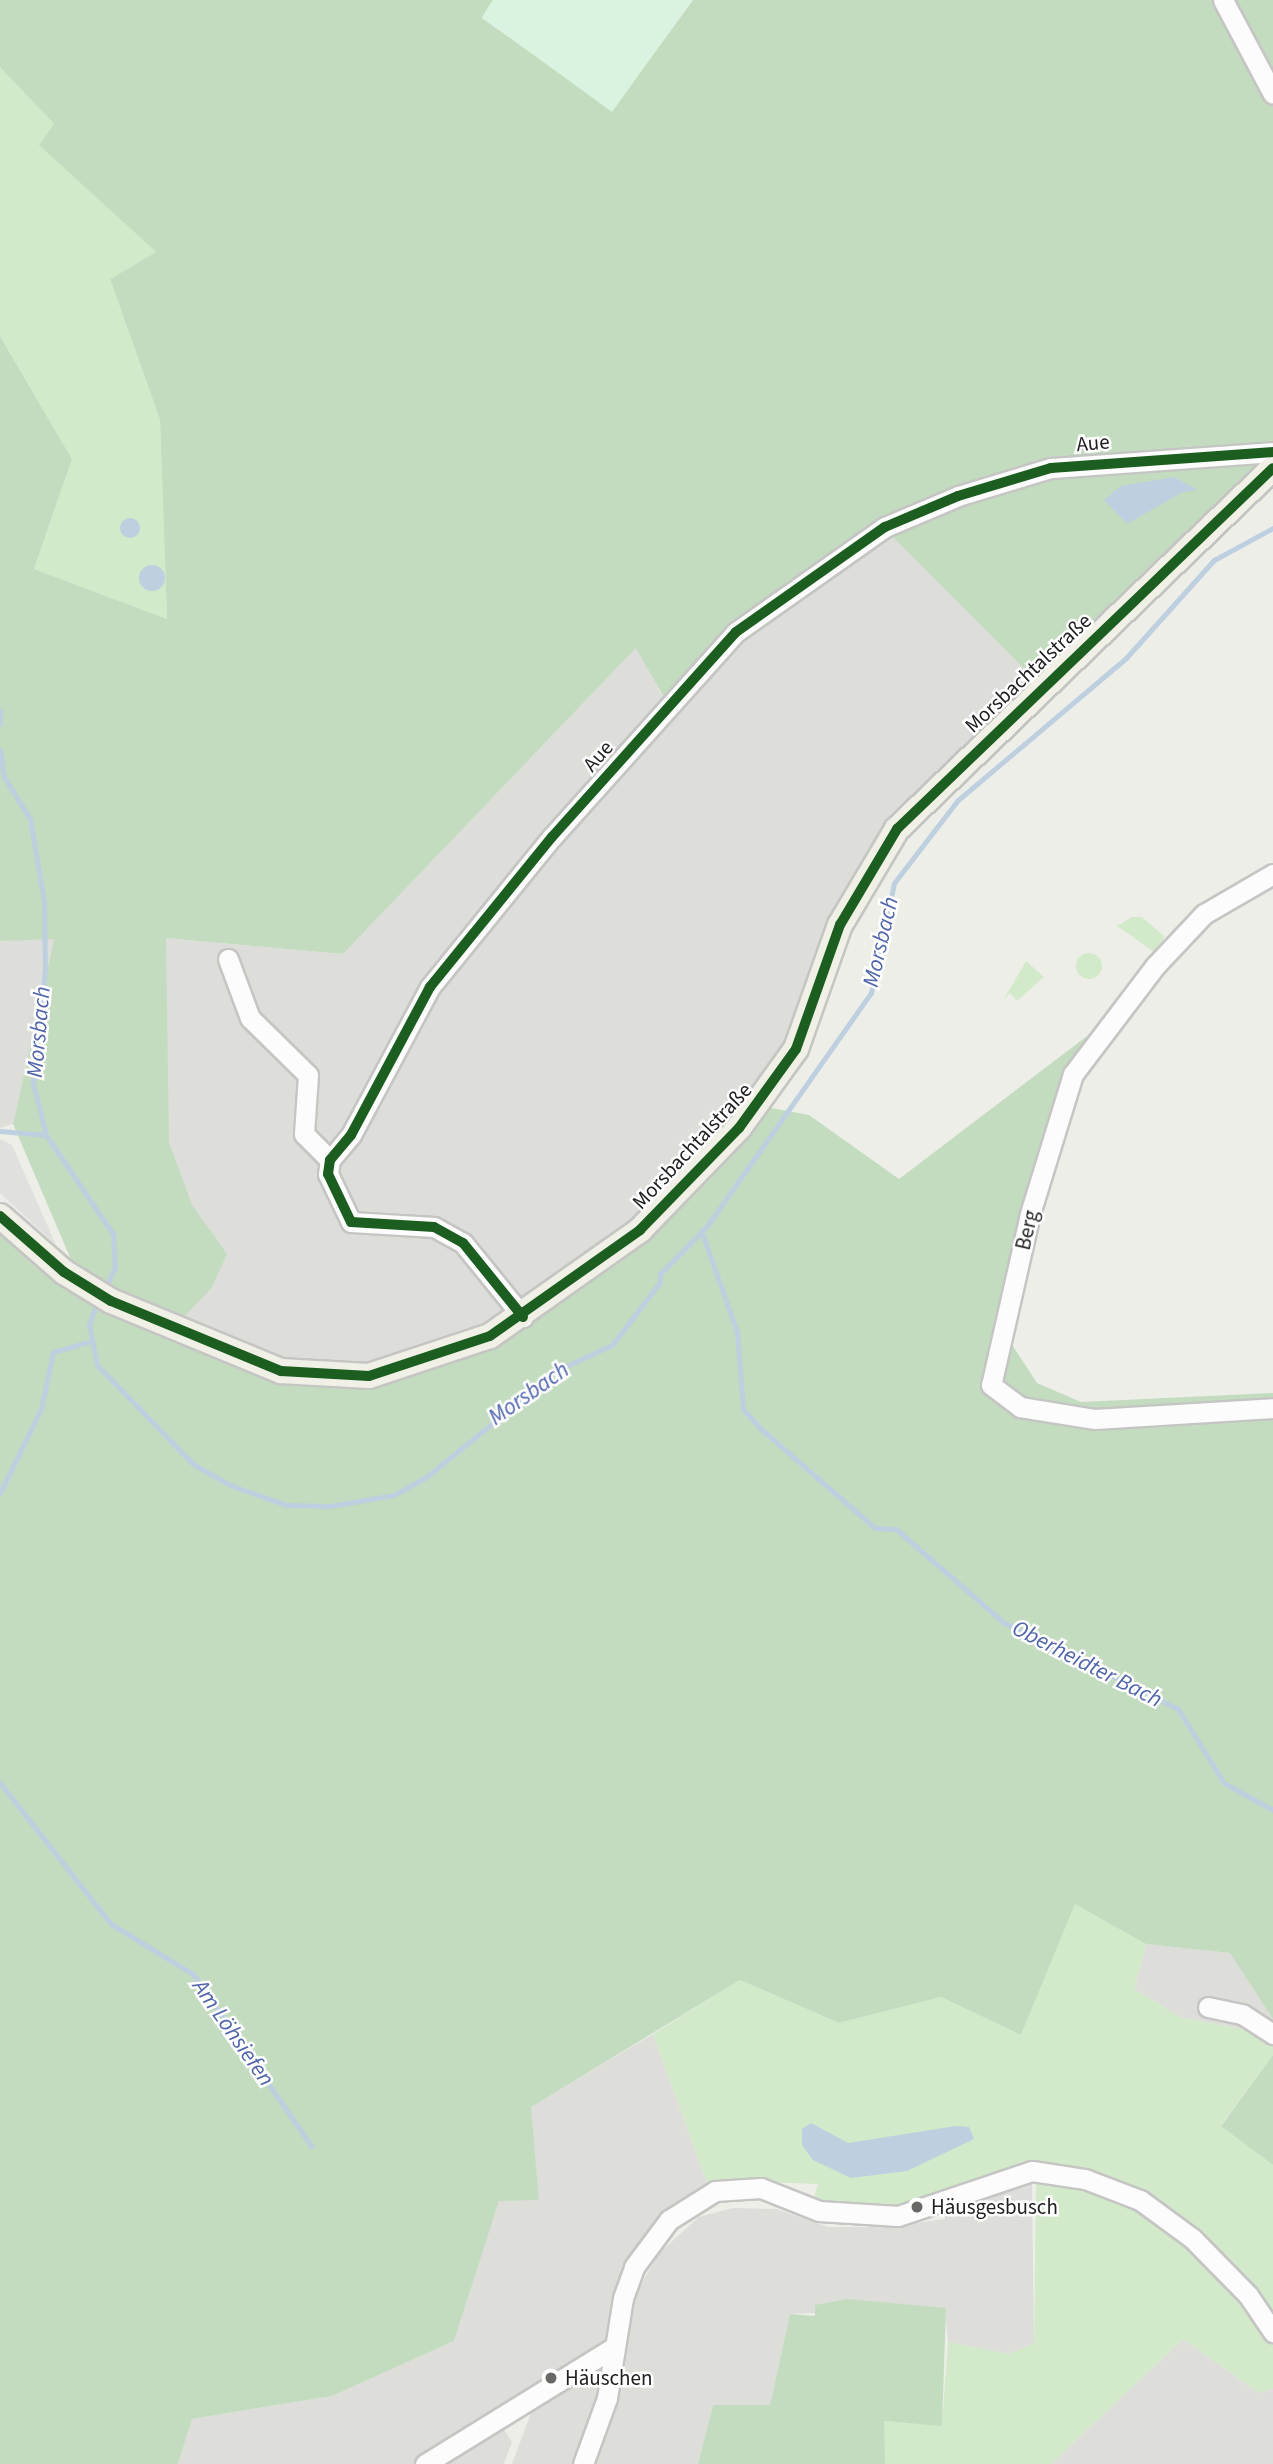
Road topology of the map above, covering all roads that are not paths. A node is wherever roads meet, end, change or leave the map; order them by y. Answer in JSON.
{"nodes":[{"id":1,"x":1223,"y":0,"type":"edge"},
{"id":2,"x":1273,"y":94,"type":"edge"},
{"id":3,"x":1273,"y":452,"type":"edge"},
{"id":4,"x":1273,"y":468,"type":"edge"},
{"id":5,"x":1273,"y":874,"type":"edge"},
{"id":6,"x":228,"y":958,"type":"dead end"},
{"id":7,"x":330,"y":1160,"type":"junction"},
{"id":8,"x":0,"y":1216,"type":"edge"},
{"id":9,"x":523,"y":1317,"type":"junction"},
{"id":10,"x":1273,"y":1408,"type":"edge"},
{"id":11,"x":1208,"y":2007,"type":"dead end"},
{"id":12,"x":1273,"y":2034,"type":"edge"},
{"id":13,"x":1273,"y":2332,"type":"edge"},
{"id":14,"x":613,"y":2348,"type":"junction"},
{"id":15,"x":425,"y":2464,"type":"edge"},
{"id":16,"x":583,"y":2464,"type":"edge"}],
"edges":[{"from":1,"to":2,"type":"street"},
{"from":3,"to":7,"type":"street","name":"Aue"},
{"from":4,"to":9,"type":"main road","name":"Morsbachtalstraße"},
{"from":5,"to":10,"type":"street","name":"Berg"},
{"from":6,"to":7,"type":"street"},
{"from":7,"to":9,"type":"street"},
{"from":8,"to":9,"type":"main road","name":"Morsbachtalstraße"},
{"from":11,"to":12,"type":"street"},
{"from":13,"to":14,"type":"street"},
{"from":14,"to":15,"type":"street"},
{"from":14,"to":16,"type":"street"}]}
